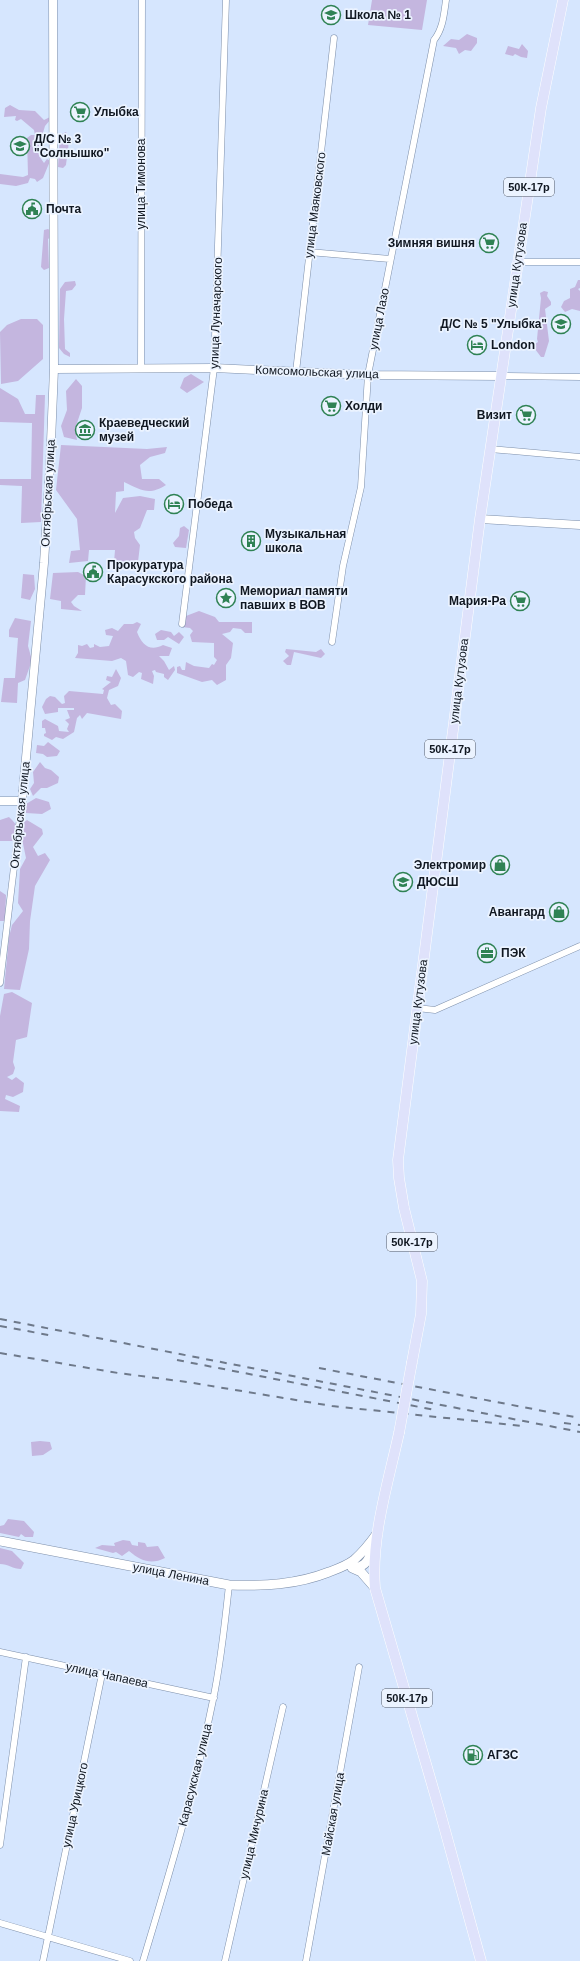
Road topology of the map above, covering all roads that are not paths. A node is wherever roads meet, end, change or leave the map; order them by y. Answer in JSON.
{"nodes":[{"id":1,"x":53,"y":0,"type":"edge"},
{"id":2,"x":142,"y":0,"type":"edge"},
{"id":3,"x":226,"y":0,"type":"edge"},
{"id":4,"x":446,"y":0,"type":"edge"},
{"id":5,"x":563,"y":0,"type":"edge"},
{"id":6,"x":334,"y":38,"type":"dead end"},
{"id":7,"x":309,"y":252,"type":"junction"},
{"id":8,"x":390,"y":259,"type":"junction"},
{"id":9,"x":517,"y":262,"type":"junction"},
{"id":10,"x":580,"y":262,"type":"edge"},
{"id":11,"x":141,"y":367,"type":"junction"},
{"id":12,"x":214,"y":368,"type":"junction"},
{"id":13,"x":54,"y":369,"type":"junction"},
{"id":14,"x":296,"y":372,"type":"junction"},
{"id":15,"x":368,"y":375,"type":"junction"},
{"id":16,"x":501,"y":376,"type":"junction"},
{"id":17,"x":580,"y":377,"type":"edge"},
{"id":18,"x":490,"y":449,"type":"junction"},
{"id":19,"x":580,"y":457,"type":"edge"},
{"id":20,"x":480,"y":519,"type":"junction"},
{"id":21,"x":580,"y":526,"type":"edge"},
{"id":22,"x":182,"y":624,"type":"dead end"},
{"id":23,"x":332,"y":642,"type":"dead end"},
{"id":24,"x":0,"y":801,"type":"edge"},
{"id":25,"x":22,"y":801,"type":"junction"},
{"id":26,"x":580,"y":946,"type":"edge"},
{"id":27,"x":0,"y":983,"type":"edge"},
{"id":28,"x":417,"y":1008,"type":"junction"},
{"id":29,"x":378,"y":1532,"type":"junction"},
{"id":30,"x":0,"y":1541,"type":"edge"},
{"id":31,"x":355,"y":1564,"type":"junction"},
{"id":32,"x":371,"y":1564,"type":"junction"},
{"id":33,"x":229,"y":1585,"type":"junction"},
{"id":34,"x":375,"y":1588,"type":"junction"},
{"id":35,"x":0,"y":1652,"type":"edge"},
{"id":36,"x":26,"y":1657,"type":"junction"},
{"id":37,"x":359,"y":1667,"type":"dead end"},
{"id":38,"x":102,"y":1674,"type":"junction"},
{"id":39,"x":214,"y":1698,"type":"junction"},
{"id":40,"x":283,"y":1707,"type":"dead end"},
{"id":41,"x":0,"y":1845,"type":"edge"},
{"id":42,"x":0,"y":1923,"type":"edge"},
{"id":43,"x":48,"y":1937,"type":"junction"},
{"id":44,"x":43,"y":1961,"type":"edge"},
{"id":45,"x":130,"y":1961,"type":"edge"},
{"id":46,"x":143,"y":1961,"type":"edge"},
{"id":47,"x":225,"y":1961,"type":"edge"},
{"id":48,"x":306,"y":1961,"type":"edge"},
{"id":49,"x":480,"y":1961,"type":"edge"}],
"edges":[{"from":1,"to":13,"type":"street","name":"Октябрьская улица"},
{"from":2,"to":11,"type":"street","name":"улица Тимонова"},
{"from":3,"to":12,"type":"street","name":"улица Луначарского"},
{"from":4,"to":8,"type":"street","name":"улица Лазо"},
{"from":5,"to":9,"type":"main road","name":"улица Кутузова","number":"50К-17р"},
{"from":6,"to":7,"type":"street","name":"улица Маяковского"},
{"from":7,"to":8,"type":"street"},
{"from":7,"to":14,"type":"street","name":"улица Маяковского"},
{"from":8,"to":15,"type":"street","name":"улица Лазо"},
{"from":9,"to":10,"type":"street"},
{"from":9,"to":16,"type":"main road","name":"улица Кутузова","number":"50К-17р"},
{"from":11,"to":12,"type":"street","name":"Комсомольская улица"},
{"from":11,"to":13,"type":"street","name":"Комсомольская улица"},
{"from":12,"to":14,"type":"street","name":"Комсомольская улица"},
{"from":12,"to":22,"type":"street","name":"улица Луначарского"},
{"from":13,"to":25,"type":"street","name":"Октябрьская улица"},
{"from":14,"to":15,"type":"street","name":"Комсомольская улица"},
{"from":15,"to":16,"type":"street","name":"Комсомольская улица"},
{"from":15,"to":23,"type":"street","name":"улица Лазо"},
{"from":16,"to":17,"type":"street","name":"Комсомольская улица"},
{"from":16,"to":18,"type":"main road","name":"улица Кутузова","number":"50К-17р"},
{"from":18,"to":19,"type":"street"},
{"from":18,"to":20,"type":"main road","name":"улица Кутузова","number":"50К-17р"},
{"from":20,"to":21,"type":"street"},
{"from":20,"to":28,"type":"main road","name":"улица Кутузова","number":"50К-17р"},
{"from":24,"to":25,"type":"street"},
{"from":25,"to":27,"type":"street","name":"Октябрьская улица"},
{"from":26,"to":28,"type":"street"},
{"from":28,"to":29,"type":"main road","name":"улица Кутузова","number":"50К-17р","bridge":true},
{"from":29,"to":31,"type":"main road","name":"улица Ленина"},
{"from":29,"to":32,"type":"main road","number":"50К-17р"},
{"from":30,"to":33,"type":"main road","name":"улица Ленина"},
{"from":31,"to":32,"type":"main road","name":"улица Ленина"},
{"from":31,"to":33,"type":"main road","name":"улица Ленина"},
{"from":31,"to":34,"type":"main road"},
{"from":32,"to":34,"type":"main road","number":"50К-17р"},
{"from":33,"to":39,"type":"street","name":"Карасукская улица"},
{"from":34,"to":49,"type":"main road","number":"50К-17р"},
{"from":35,"to":36,"type":"street","name":"улица Чапаева"},
{"from":36,"to":38,"type":"street","name":"улица Чапаева"},
{"from":36,"to":41,"type":"street"},
{"from":37,"to":48,"type":"street","name":"Майская улица"},
{"from":38,"to":39,"type":"street","name":"улица Чапаева"},
{"from":38,"to":43,"type":"street","name":"улица Урицкого"},
{"from":39,"to":46,"type":"street","name":"Карасукская улица"},
{"from":40,"to":47,"type":"street","name":"улица Мичурина"},
{"from":42,"to":43,"type":"street"},
{"from":43,"to":44,"type":"street","name":"улица Урицкого"},
{"from":43,"to":45,"type":"street"}]}
